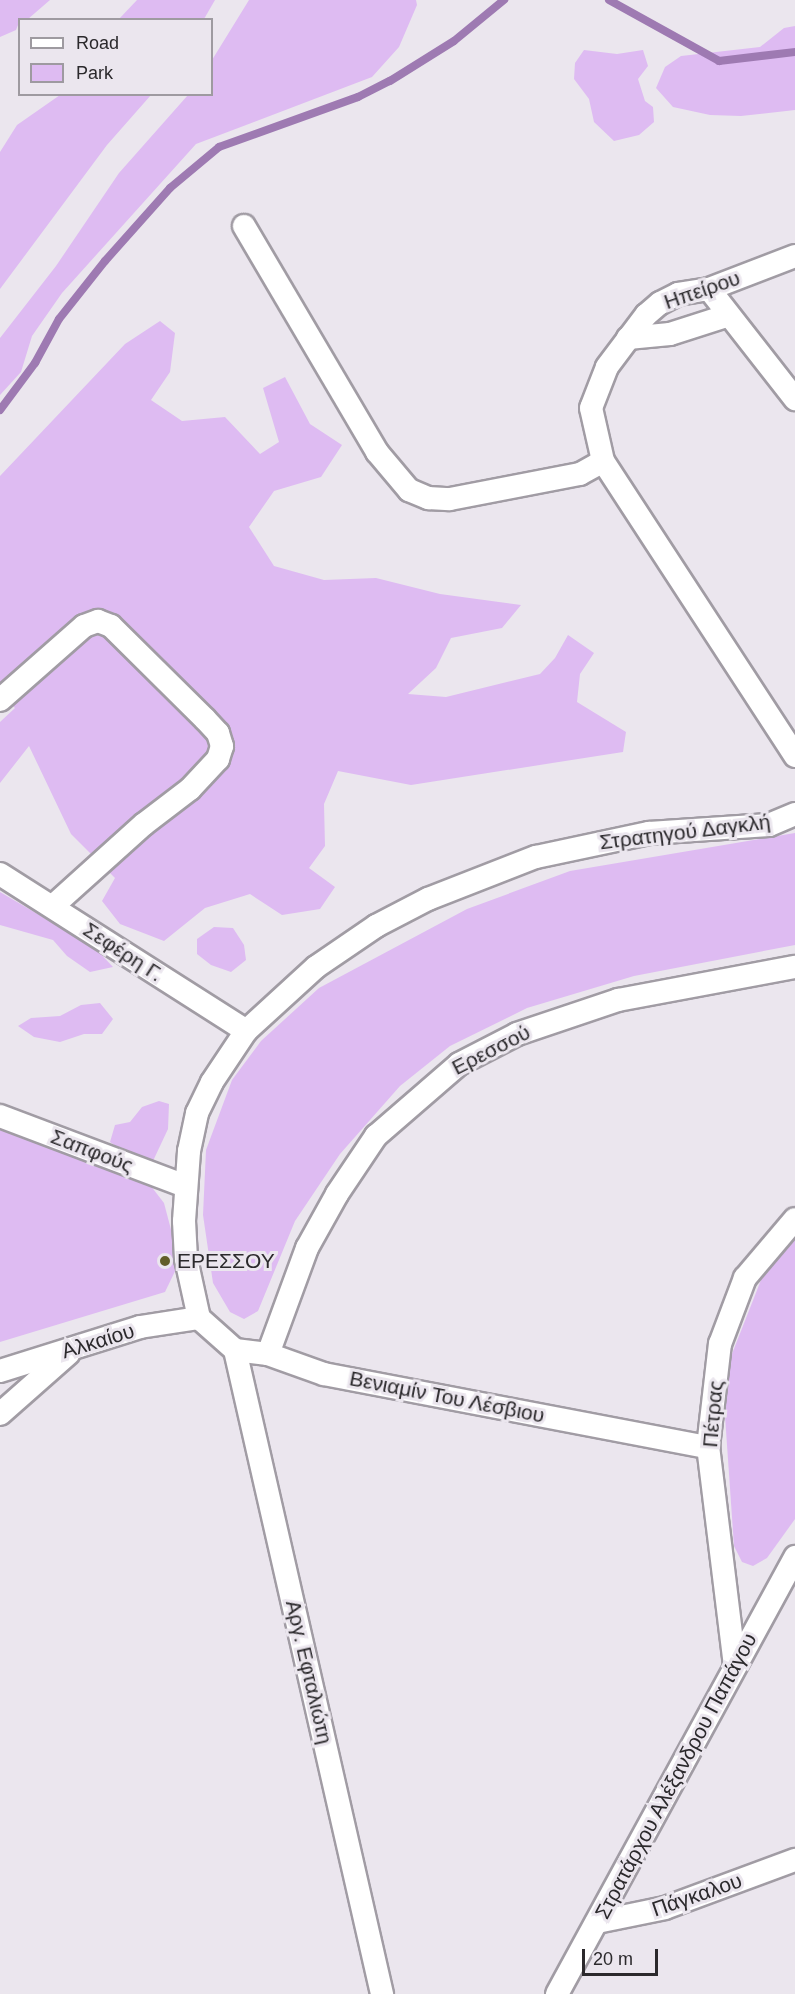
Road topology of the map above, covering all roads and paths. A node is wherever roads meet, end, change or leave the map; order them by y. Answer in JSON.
{"nodes":[{"id":1,"x":244,"y":226,"type":"dead end"},
{"id":2,"x":795,"y":256,"type":"edge"},
{"id":3,"x":710,"y":289,"type":"junction"},
{"id":4,"x":726,"y":316,"type":"junction"},
{"id":5,"x":628,"y":338,"type":"junction"},
{"id":6,"x":795,"y":399,"type":"edge"},
{"id":7,"x":603,"y":461,"type":"junction"},
{"id":8,"x":0,"y":700,"type":"edge"},
{"id":9,"x":795,"y":756,"type":"edge"},
{"id":10,"x":795,"y":814,"type":"edge"},
{"id":11,"x":0,"y":874,"type":"edge"},
{"id":12,"x":53,"y":906,"type":"junction"},
{"id":13,"x":795,"y":967,"type":"edge"},
{"id":14,"x":246,"y":1031,"type":"junction"},
{"id":15,"x":0,"y":1116,"type":"edge"},
{"id":16,"x":185,"y":1186,"type":"junction"},
{"id":17,"x":795,"y":1219,"type":"edge"},
{"id":18,"x":199,"y":1318,"type":"junction"},
{"id":19,"x":76,"y":1347,"type":"junction"},
{"id":20,"x":235,"y":1350,"type":"junction"},
{"id":21,"x":268,"y":1354,"type":"junction"},
{"id":22,"x":0,"y":1371,"type":"edge"},
{"id":23,"x":0,"y":1414,"type":"edge"},
{"id":24,"x":708,"y":1447,"type":"junction"},
{"id":25,"x":795,"y":1557,"type":"edge"},
{"id":26,"x":735,"y":1666,"type":"junction"},
{"id":27,"x":795,"y":1860,"type":"edge"},
{"id":28,"x":597,"y":1922,"type":"junction"},
{"id":29,"x":382,"y":1994,"type":"edge"},
{"id":30,"x":557,"y":1994,"type":"edge"}],
"edges":[{"from":1,"to":7,"type":"street"},
{"from":2,"to":3,"type":"street","name":"Ηπείρου"},
{"from":3,"to":4,"type":"street"},
{"from":3,"to":5,"type":"street","name":"Ηπείρου"},
{"from":4,"to":5,"type":"street"},
{"from":4,"to":6,"type":"street"},
{"from":5,"to":7,"type":"street","name":"Ηπείρου"},
{"from":7,"to":9,"type":"street"},
{"from":8,"to":12,"type":"street"},
{"from":10,"to":14,"type":"street","name":"Στρατηγού Δαγκλή"},
{"from":11,"to":12,"type":"street","name":"Σεφέρη Γ."},
{"from":12,"to":14,"type":"street","name":"Σεφέρη Γ."},
{"from":13,"to":21,"type":"street","name":"Ερεσσού"},
{"from":14,"to":16,"type":"street","name":"Στρατηγού Δαγκλή"},
{"from":15,"to":16,"type":"street","name":"Σαπφούς"},
{"from":16,"to":18,"type":"street","name":"Στρατηγού Δαγκλή"},
{"from":17,"to":24,"type":"street","name":"Πέτρας"},
{"from":18,"to":19,"type":"street","name":"Αλκαίου"},
{"from":18,"to":20,"type":"street"},
{"from":19,"to":22,"type":"street","name":"Αλκαίου"},
{"from":19,"to":23,"type":"street"},
{"from":20,"to":21,"type":"street","name":"Βενιαμίν Του Λέσβιου"},
{"from":20,"to":29,"type":"street","name":"Αργ. Εφταλιώτη"},
{"from":21,"to":24,"type":"street","name":"Βενιαμίν Του Λέσβιου"},
{"from":24,"to":26,"type":"street","name":"Πέτρας"},
{"from":25,"to":26,"type":"street","name":"Στρατάρχου Αλέξανδρου Παπάγου"},
{"from":26,"to":28,"type":"street","name":"Στρατάρχου Αλέξανδρου Παπάγου"},
{"from":27,"to":28,"type":"street","name":"Πάγκαλου"},
{"from":28,"to":30,"type":"street","name":"Στρατάρχου Αλέξανδρου Παπάγου"}]}
